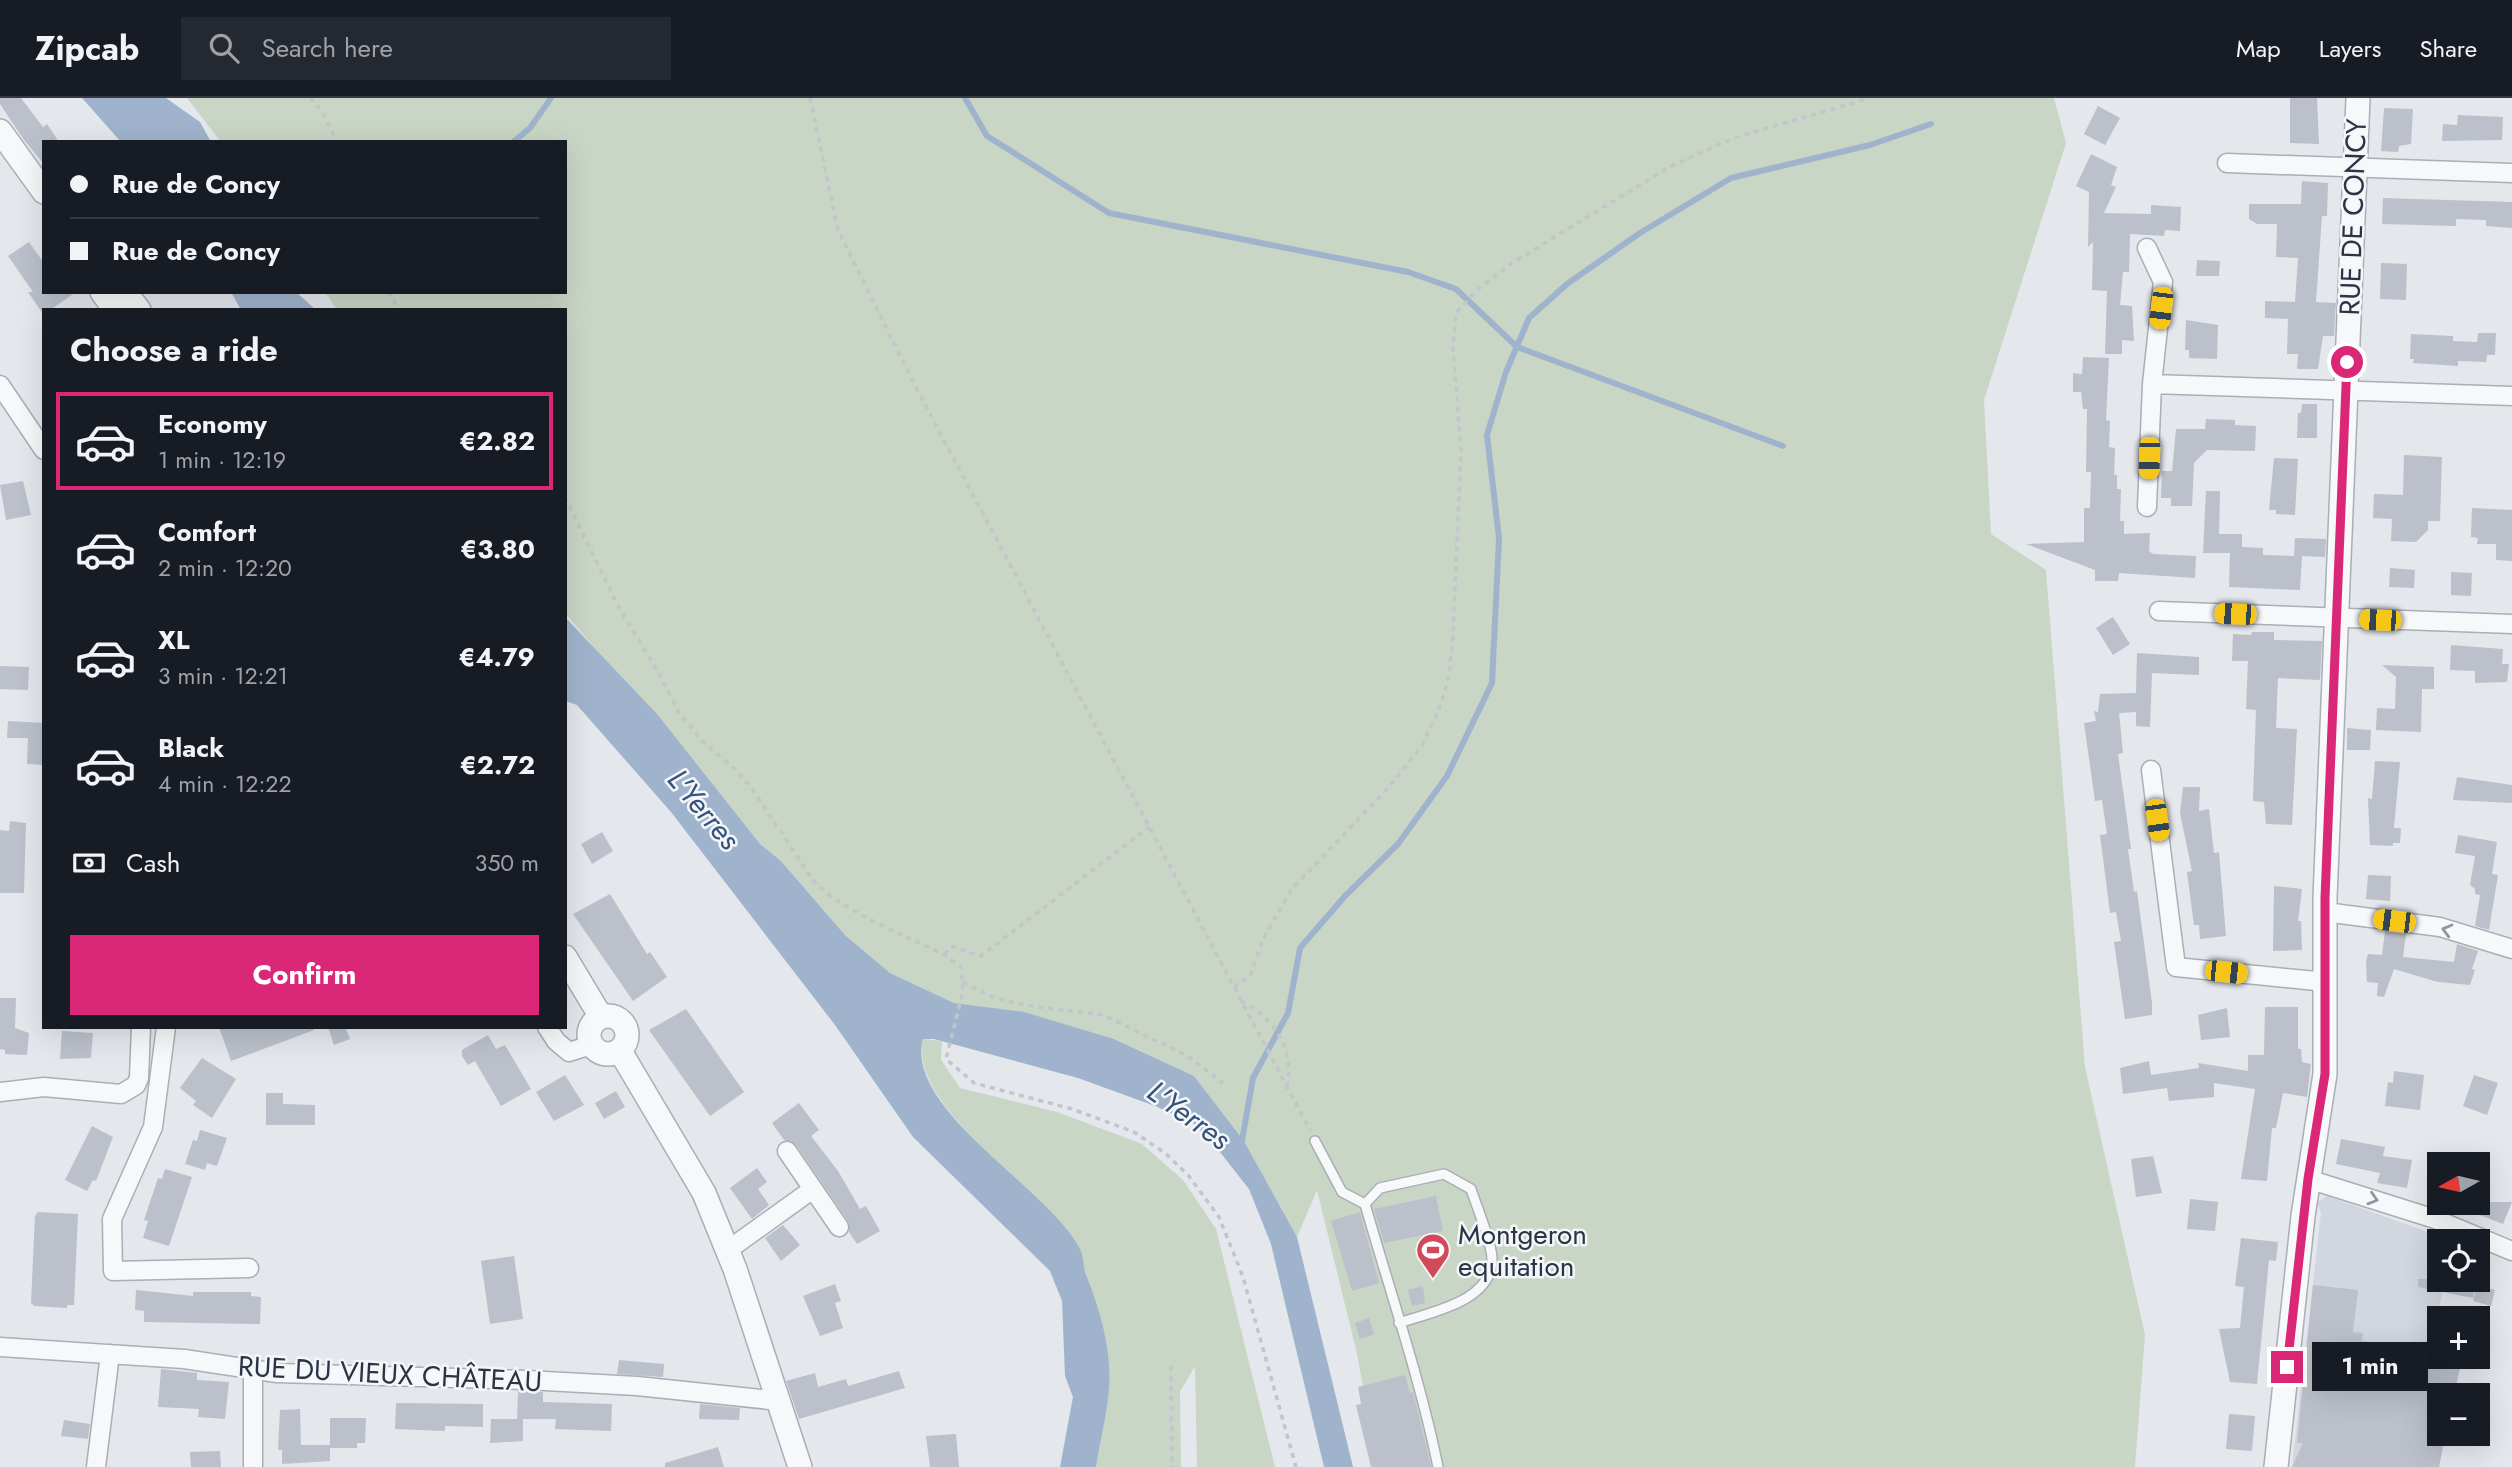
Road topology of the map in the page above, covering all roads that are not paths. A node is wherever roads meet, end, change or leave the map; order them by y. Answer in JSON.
{"nodes":[{"id":1,"x":2358,"y":98,"type":"edge"},
{"id":2,"x":0,"y":131,"type":"edge"},
{"id":3,"x":2227,"y":163,"type":"dead end"},
{"id":4,"x":2355,"y":167,"type":"junction"},
{"id":5,"x":2512,"y":173,"type":"edge"},
{"id":6,"x":42,"y":189,"type":"edge"},
{"id":7,"x":2147,"y":248,"type":"dead end"},
{"id":8,"x":2152,"y":384,"type":"junction"},
{"id":9,"x":0,"y":385,"type":"edge"},
{"id":10,"x":2345,"y":390,"type":"junction"},
{"id":11,"x":2512,"y":396,"type":"edge"},
{"id":12,"x":42,"y":447,"type":"edge"},
{"id":13,"x":2147,"y":507,"type":"dead end"},
{"id":14,"x":2159,"y":611,"type":"dead end"},
{"id":15,"x":2337,"y":618,"type":"junction"},
{"id":16,"x":2512,"y":624,"type":"edge"},
{"id":17,"x":2151,"y":770,"type":"dead end"},
{"id":18,"x":2325,"y":912,"type":"junction"},
{"id":19,"x":2512,"y":949,"type":"edge"},
{"id":20,"x":567,"y":960,"type":"edge"},
{"id":21,"x":2326,"y":982,"type":"junction"},
{"id":22,"x":601,"y":1017,"type":"junction"},
{"id":23,"x":141,"y":1029,"type":"edge"},
{"id":24,"x":166,"y":1029,"type":"edge"},
{"id":25,"x":548,"y":1029,"type":"edge"},
{"id":26,"x":592,"y":1045,"type":"junction"},
{"id":27,"x":620,"y":1051,"type":"junction"},
{"id":28,"x":0,"y":1092,"type":"edge"},
{"id":29,"x":1315,"y":1141,"type":"road end"},
{"id":30,"x":787,"y":1151,"type":"dead end"},
{"id":31,"x":2308,"y":1179,"type":"junction"},
{"id":32,"x":813,"y":1189,"type":"junction"},
{"id":33,"x":1365,"y":1204,"type":"junction"},
{"id":34,"x":839,"y":1227,"type":"dead end"},
{"id":35,"x":727,"y":1250,"type":"junction"},
{"id":36,"x":2512,"y":1251,"type":"edge"},
{"id":37,"x":249,"y":1268,"type":"dead end"},
{"id":38,"x":1399,"y":1323,"type":"junction"},
{"id":39,"x":0,"y":1347,"type":"edge"},
{"id":40,"x":110,"y":1354,"type":"junction"},
{"id":41,"x":253,"y":1370,"type":"junction"},
{"id":42,"x":780,"y":1401,"type":"junction"},
{"id":43,"x":96,"y":1467,"type":"edge"},
{"id":44,"x":253,"y":1467,"type":"edge"},
{"id":45,"x":800,"y":1467,"type":"edge"},
{"id":46,"x":1438,"y":1467,"type":"edge"},
{"id":47,"x":2276,"y":1467,"type":"edge"}],
"edges":[{"from":1,"to":4,"type":"street","name":"RUE DE CONCY"},
{"from":2,"to":6,"type":"street"},
{"from":3,"to":4,"type":"street"},
{"from":4,"to":5,"type":"street"},
{"from":4,"to":10,"type":"street","name":"RUE DE CONCY"},
{"from":7,"to":8,"type":"street"},
{"from":8,"to":10,"type":"street"},
{"from":8,"to":13,"type":"street"},
{"from":9,"to":12,"type":"street"},
{"from":10,"to":11,"type":"street"},
{"from":10,"to":15,"type":"street","name":"RUE DE CONCY"},
{"from":14,"to":15,"type":"street"},
{"from":15,"to":16,"type":"street"},
{"from":15,"to":18,"type":"street","name":"RUE DE CONCY"},
{"from":17,"to":21,"type":"street"},
{"from":19,"to":18,"type":"street","one_way":true},
{"from":18,"to":21,"type":"street","name":"RUE DE CONCY"},
{"from":20,"to":22,"type":"street"},
{"from":21,"to":31,"type":"street","name":"RUE DE CONCY"},
{"from":22,"to":26,"type":"street"},
{"from":22,"to":27,"type":"street"},
{"from":23,"to":28,"type":"street"},
{"from":24,"to":37,"type":"street"},
{"from":25,"to":26,"type":"street"},
{"from":26,"to":27,"type":"street"},
{"from":27,"to":35,"type":"street"},
{"from":29,"to":33,"type":"lane"},
{"from":30,"to":32,"type":"street"},
{"from":31,"to":36,"type":"street","one_way":true},
{"from":31,"to":47,"type":"street","name":"RUE DE CONCY"},
{"from":32,"to":34,"type":"street"},
{"from":32,"to":35,"type":"street"},
{"from":33,"to":38,"type":"lane"},
{"from":33,"to":38,"type":"lane"},
{"from":35,"to":42,"type":"street"},
{"from":38,"to":46,"type":"lane"},
{"from":39,"to":40,"type":"street","name":"RUE DU VIEUX CHÂTEAU"},
{"from":40,"to":41,"type":"street","name":"RUE DU VIEUX CHÂTEAU"},
{"from":40,"to":43,"type":"street"},
{"from":41,"to":42,"type":"street","name":"RUE DU VIEUX CHÂTEAU"},
{"from":41,"to":44,"type":"street"},
{"from":42,"to":45,"type":"street"}]}
